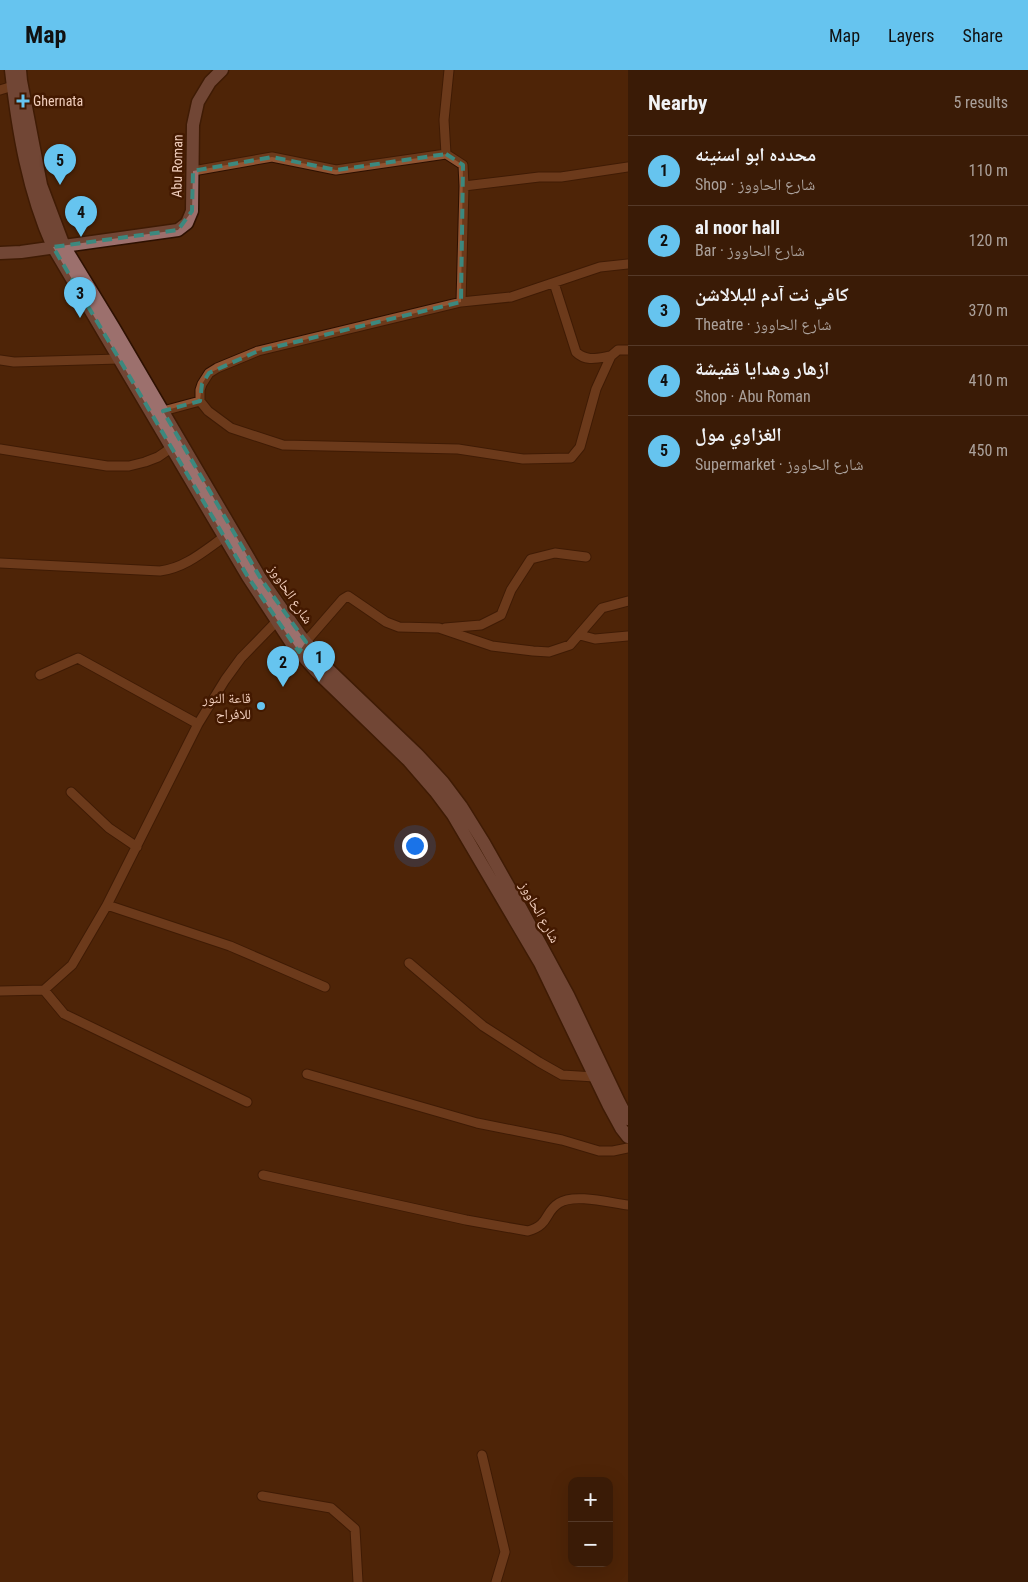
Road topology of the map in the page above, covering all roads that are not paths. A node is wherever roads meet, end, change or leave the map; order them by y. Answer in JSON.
{"nodes":[{"id":1,"x":10,"y":70,"type":"edge"},
{"id":2,"x":20,"y":70,"type":"edge"},
{"id":3,"x":222,"y":70,"type":"edge"},
{"id":4,"x":449,"y":70,"type":"edge"},
{"id":5,"x":12,"y":86,"type":"junction"},
{"id":6,"x":0,"y":90,"type":"edge"},
{"id":7,"x":446,"y":154,"type":"junction"},
{"id":8,"x":628,"y":167,"type":"edge"},
{"id":9,"x":193,"y":171,"type":"junction"},
{"id":10,"x":464,"y":186,"type":"junction"},
{"id":11,"x":58,"y":246,"type":"junction"},
{"id":12,"x":0,"y":252,"type":"edge"},
{"id":13,"x":628,"y":264,"type":"edge"},
{"id":14,"x":554,"y":283,"type":"junction"},
{"id":15,"x":461,"y":302,"type":"junction"},
{"id":16,"x":628,"y":350,"type":"edge"},
{"id":17,"x":611,"y":356,"type":"junction"},
{"id":18,"x":119,"y":359,"type":"junction"},
{"id":19,"x":0,"y":360,"type":"edge"},
{"id":20,"x":200,"y":401,"type":"junction"},
{"id":21,"x":164,"y":411,"type":"junction"},
{"id":22,"x":171,"y":448,"type":"junction"},
{"id":23,"x":0,"y":449,"type":"edge"},
{"id":24,"x":224,"y":537,"type":"junction"},
{"id":25,"x":586,"y":557,"type":"dead end"},
{"id":26,"x":0,"y":563,"type":"edge"},
{"id":27,"x":628,"y":601,"type":"edge"},
{"id":28,"x":277,"y":621,"type":"junction"},
{"id":29,"x":439,"y":628,"type":"junction"},
{"id":30,"x":580,"y":635,"type":"junction"},
{"id":31,"x":628,"y":636,"type":"edge"},
{"id":32,"x":302,"y":647,"type":"junction"},
{"id":33,"x":40,"y":675,"type":"dead end"},
{"id":34,"x":198,"y":724,"type":"junction"},
{"id":35,"x":70,"y":792,"type":"dead end"},
{"id":36,"x":137,"y":847,"type":"junction"},
{"id":37,"x":107,"y":905,"type":"junction"},
{"id":38,"x":409,"y":963,"type":"dead end"},
{"id":39,"x":325,"y":987,"type":"dead end"},
{"id":40,"x":44,"y":990,"type":"junction"},
{"id":41,"x":0,"y":991,"type":"edge"},
{"id":42,"x":307,"y":1074,"type":"dead end"},
{"id":43,"x":595,"y":1078,"type":"junction"},
{"id":44,"x":247,"y":1102,"type":"dead end"},
{"id":45,"x":628,"y":1118,"type":"edge"},
{"id":46,"x":628,"y":1138,"type":"edge"},
{"id":47,"x":628,"y":1148,"type":"edge"},
{"id":48,"x":263,"y":1175,"type":"dead end"},
{"id":49,"x":628,"y":1205,"type":"edge"},
{"id":50,"x":482,"y":1455,"type":"dead end"},
{"id":51,"x":262,"y":1496,"type":"dead end"},
{"id":52,"x":358,"y":1582,"type":"edge"},
{"id":53,"x":496,"y":1582,"type":"edge"}],
"edges":[{"from":1,"to":5,"type":"main road","name":"شارع الحاووز"},
{"from":2,"to":11,"type":"main road","name":"شارع الحاووز"},
{"from":3,"to":9,"type":"main road","name":"Abu Roman"},
{"from":4,"to":7,"type":"street"},
{"from":5,"to":6,"type":"street"},
{"from":5,"to":11,"type":"main road","name":"شارع الحاووز"},
{"from":7,"to":9,"type":"street"},
{"from":7,"to":10,"type":"street"},
{"from":8,"to":10,"type":"street"},
{"from":9,"to":11,"type":"main road","name":"Abu Roman"},
{"from":10,"to":15,"type":"street"},
{"from":11,"to":12,"type":"main road","name":"Abu Roman"},
{"from":11,"to":18,"type":"main road"},
{"from":11,"to":21,"type":"main road","name":"شارع الحاووز"},
{"from":13,"to":14,"type":"street"},
{"from":14,"to":15,"type":"street"},
{"from":14,"to":17,"type":"street"},
{"from":15,"to":20,"type":"street"},
{"from":16,"to":17,"type":"street"},
{"from":17,"to":20,"type":"street"},
{"from":18,"to":19,"type":"street"},
{"from":18,"to":22,"type":"main road"},
{"from":20,"to":21,"type":"street"},
{"from":21,"to":32,"type":"main road","name":"شارع الحاووز"},
{"from":22,"to":23,"type":"street"},
{"from":22,"to":24,"type":"main road"},
{"from":24,"to":26,"type":"street"},
{"from":24,"to":28,"type":"main road"},
{"from":25,"to":29,"type":"street"},
{"from":27,"to":30,"type":"street"},
{"from":28,"to":32,"type":"main road"},
{"from":28,"to":34,"type":"street"},
{"from":29,"to":30,"type":"street"},
{"from":29,"to":32,"type":"street"},
{"from":30,"to":31,"type":"street"},
{"from":32,"to":43,"type":"main road"},
{"from":32,"to":45,"type":"main road","name":"شارع الحاووز"},
{"from":33,"to":34,"type":"street"},
{"from":34,"to":36,"type":"street"},
{"from":35,"to":36,"type":"street"},
{"from":36,"to":37,"type":"street"},
{"from":37,"to":39,"type":"street"},
{"from":37,"to":40,"type":"street"},
{"from":38,"to":43,"type":"street"},
{"from":40,"to":41,"type":"street"},
{"from":40,"to":44,"type":"street"},
{"from":42,"to":47,"type":"street"},
{"from":43,"to":46,"type":"main road"},
{"from":48,"to":49,"type":"street"},
{"from":50,"to":53,"type":"street"},
{"from":51,"to":52,"type":"street"}]}
